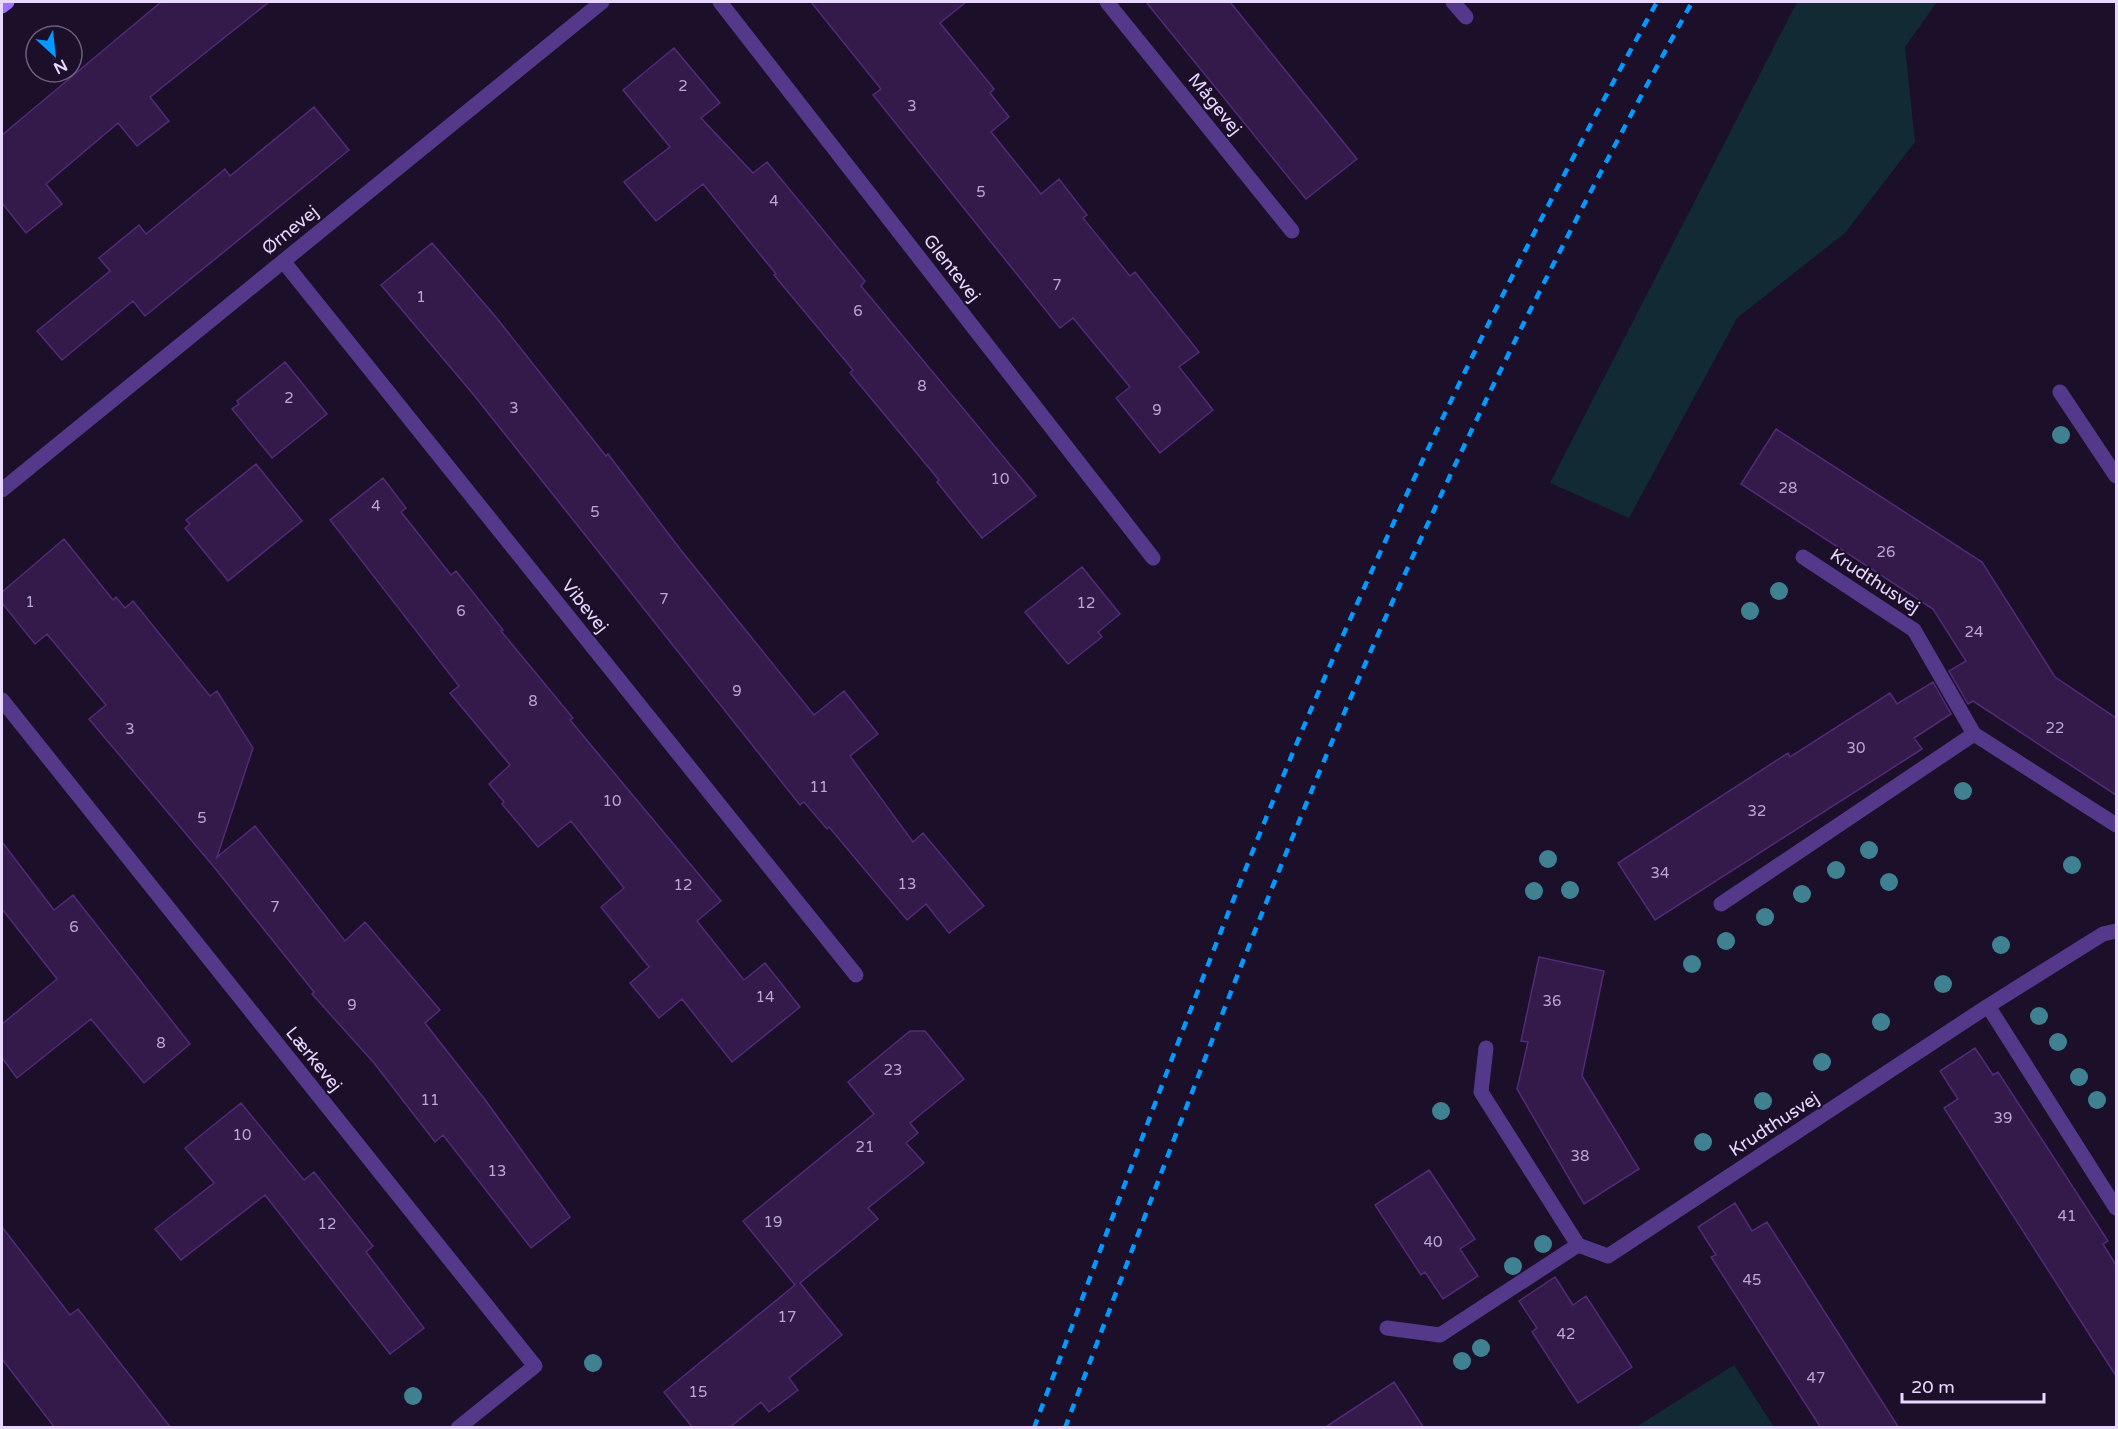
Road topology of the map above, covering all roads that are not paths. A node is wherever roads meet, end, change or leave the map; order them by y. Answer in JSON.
{"nodes":[{"id":1,"x":7,"y":2,"type":"edge"},
{"id":2,"x":602,"y":2,"type":"edge"},
{"id":3,"x":720,"y":2,"type":"edge"},
{"id":4,"x":1107,"y":2,"type":"edge"},
{"id":5,"x":1453,"y":2,"type":"edge"},
{"id":6,"x":2,"y":6,"type":"edge"},
{"id":7,"x":1466,"y":17,"type":"dead end"},
{"id":8,"x":1292,"y":231,"type":"dead end"},
{"id":9,"x":283,"y":261,"type":"junction"},
{"id":10,"x":2060,"y":392,"type":"dead end"},
{"id":11,"x":2116,"y":476,"type":"edge"},
{"id":12,"x":2,"y":490,"type":"edge"},
{"id":13,"x":1803,"y":557,"type":"dead end"},
{"id":14,"x":1153,"y":558,"type":"dead end"},
{"id":15,"x":2,"y":700,"type":"edge"},
{"id":16,"x":1974,"y":735,"type":"junction"},
{"id":17,"x":2116,"y":825,"type":"edge"},
{"id":18,"x":1721,"y":904,"type":"dead end"},
{"id":19,"x":2116,"y":932,"type":"edge"},
{"id":20,"x":856,"y":975,"type":"dead end"},
{"id":21,"x":1988,"y":1006,"type":"junction"},
{"id":22,"x":1486,"y":1048,"type":"dead end"},
{"id":23,"x":2116,"y":1208,"type":"edge"},
{"id":24,"x":1578,"y":1245,"type":"junction"},
{"id":25,"x":1387,"y":1328,"type":"dead end"},
{"id":26,"x":458,"y":1428,"type":"edge"}],
"edges":[{"from":1,"to":6,"type":"street"},
{"from":2,"to":9,"type":"street","name":"Ørnevej"},
{"from":3,"to":14,"type":"street","name":"Glentevej"},
{"from":4,"to":8,"type":"street","name":"Mågevej"},
{"from":5,"to":7,"type":"street"},
{"from":9,"to":12,"type":"street","name":"Ørnevej"},
{"from":9,"to":20,"type":"street","name":"Vibevej"},
{"from":10,"to":11,"type":"street"},
{"from":13,"to":16,"type":"street","name":"Krudthusvej"},
{"from":15,"to":26,"type":"street","name":"Lærkevej"},
{"from":16,"to":17,"type":"street","name":"Krudthusvej"},
{"from":16,"to":18,"type":"street"},
{"from":19,"to":21,"type":"street","name":"Krudthusvej"},
{"from":21,"to":23,"type":"street"},
{"from":21,"to":24,"type":"street","name":"Krudthusvej"},
{"from":22,"to":24,"type":"street"},
{"from":24,"to":25,"type":"street"}]}
